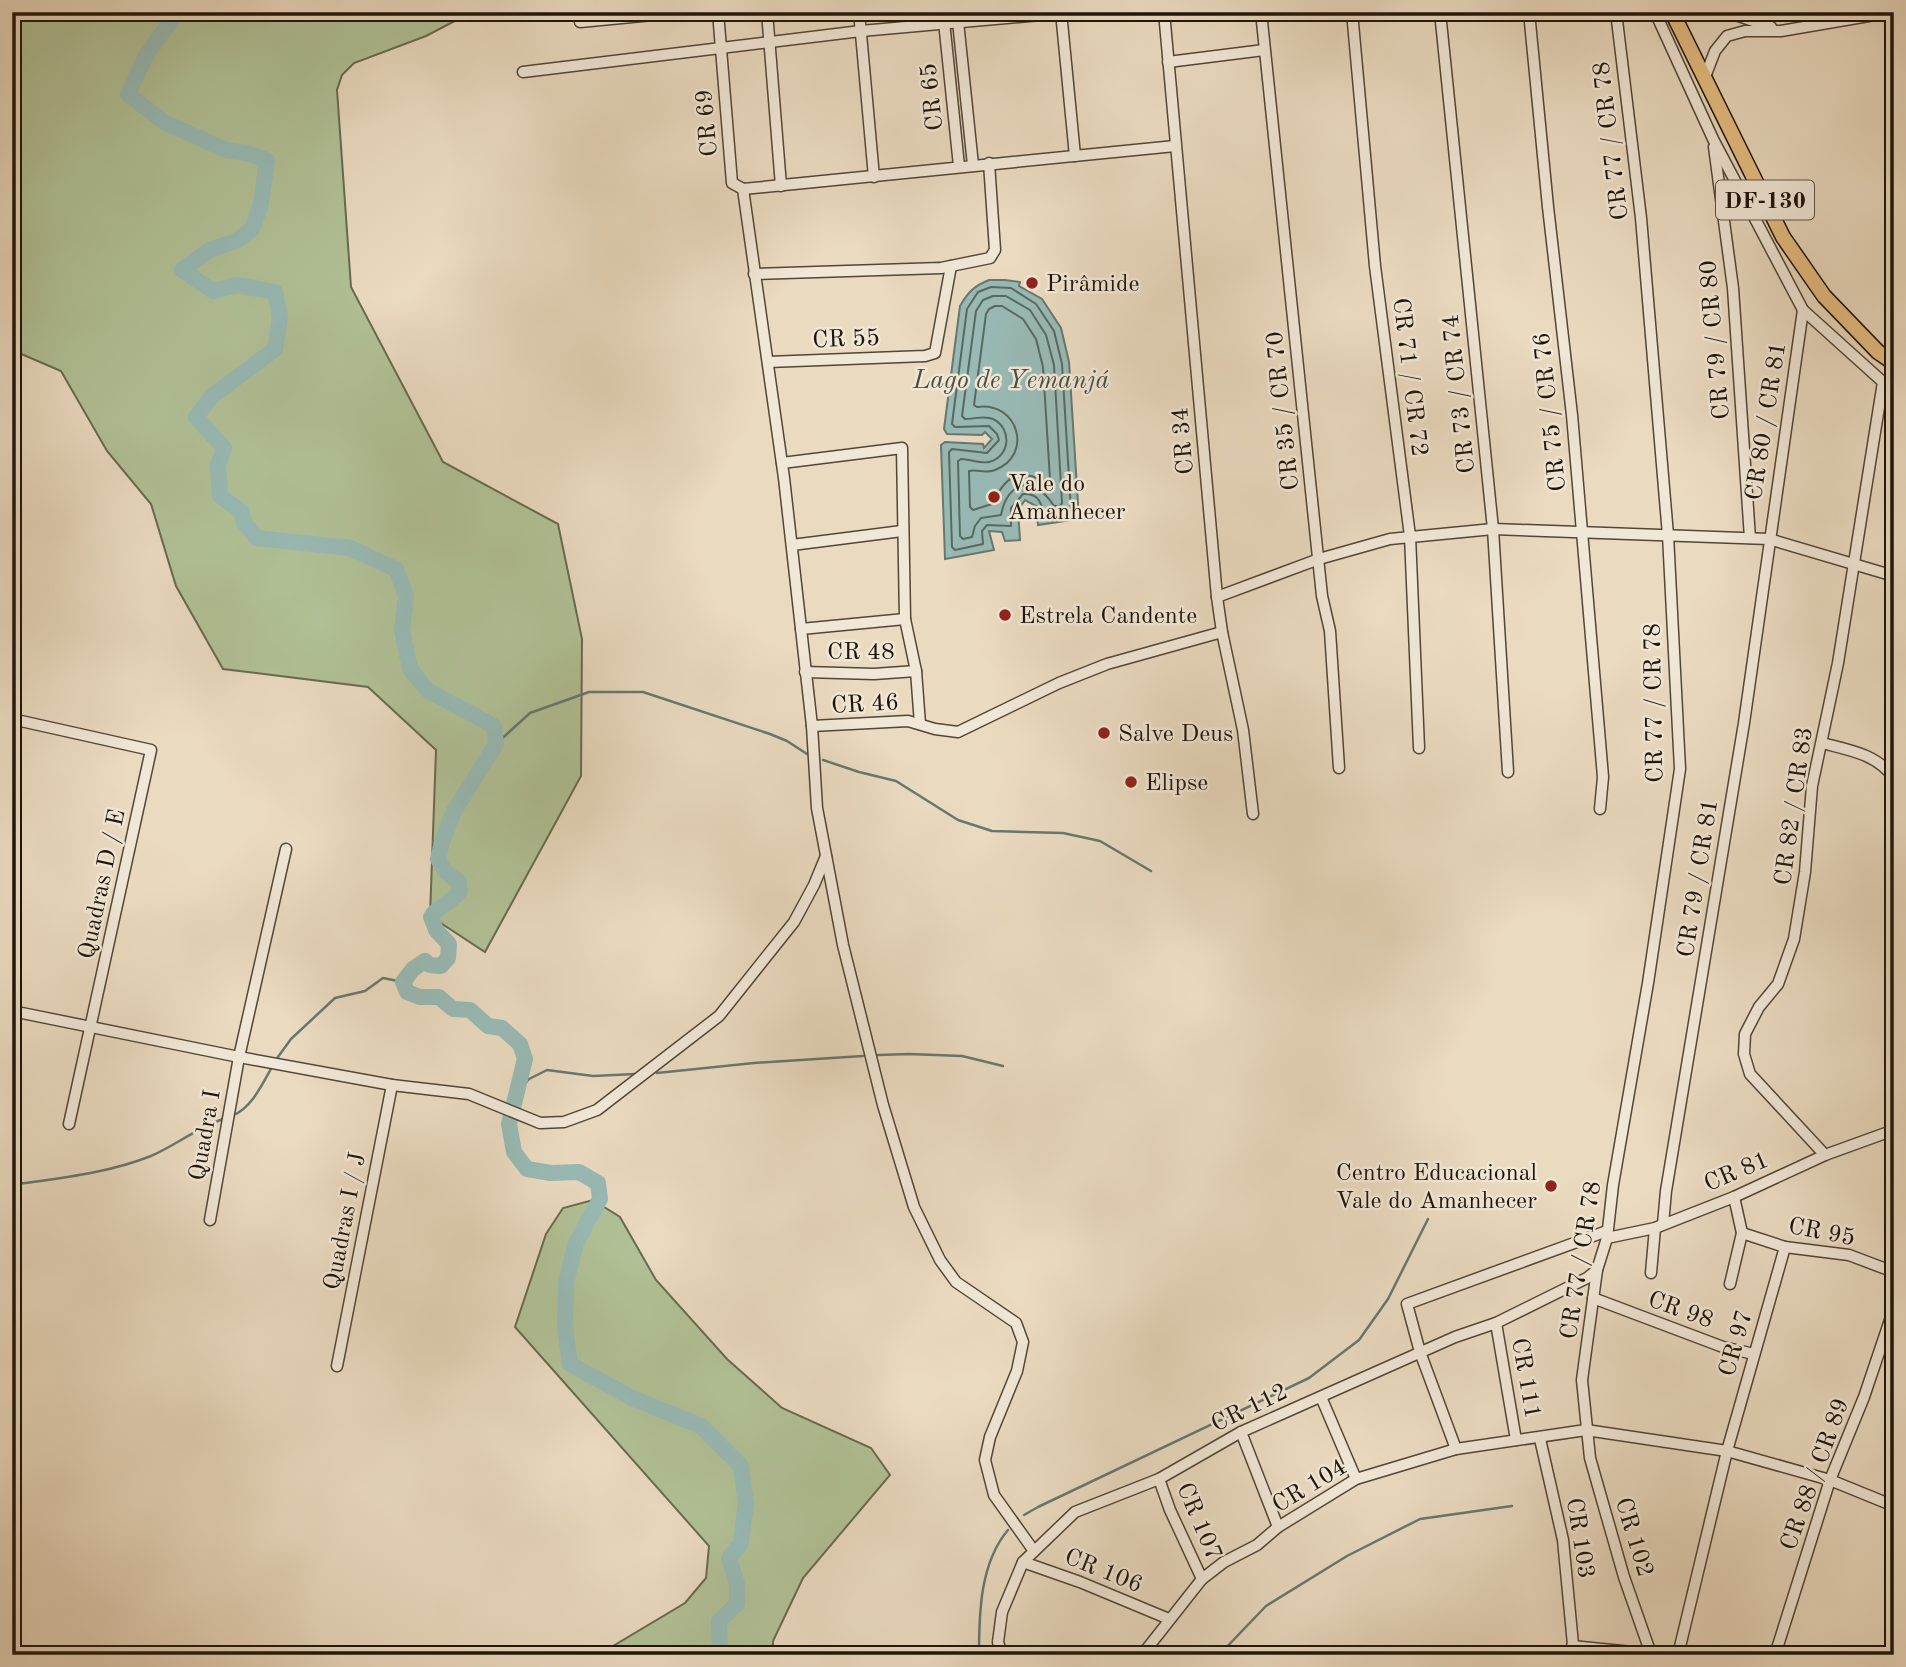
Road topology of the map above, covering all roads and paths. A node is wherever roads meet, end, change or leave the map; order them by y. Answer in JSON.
{"nodes":[{"id":1,"x":684,"y":12,"type":"edge"},
{"id":2,"x":718,"y":12,"type":"edge"},
{"id":3,"x":767,"y":12,"type":"edge"},
{"id":4,"x":859,"y":12,"type":"edge"},
{"id":5,"x":957,"y":12,"type":"edge"},
{"id":6,"x":1075,"y":12,"type":"edge"},
{"id":7,"x":1164,"y":12,"type":"edge"},
{"id":8,"x":1261,"y":12,"type":"edge"},
{"id":9,"x":1352,"y":12,"type":"edge"},
{"id":10,"x":1440,"y":12,"type":"edge"},
{"id":11,"x":1529,"y":12,"type":"edge"},
{"id":12,"x":1616,"y":12,"type":"edge"},
{"id":13,"x":1654,"y":12,"type":"edge"},
{"id":14,"x":1672,"y":12,"type":"edge"},
{"id":15,"x":1727,"y":12,"type":"edge"},
{"id":16,"x":1892,"y":12,"type":"edge"},
{"id":17,"x":1061,"y":13,"type":"edge"},
{"id":18,"x":943,"y":18,"type":"edge"},
{"id":19,"x":580,"y":22,"type":"dead end"},
{"id":20,"x":958,"y":24,"type":"junction"},
{"id":21,"x":861,"y":31,"type":"junction"},
{"id":22,"x":1781,"y":31,"type":"junction"},
{"id":23,"x":770,"y":43,"type":"junction"},
{"id":24,"x":721,"y":48,"type":"junction"},
{"id":25,"x":1265,"y":50,"type":"junction"},
{"id":26,"x":1168,"y":62,"type":"junction"},
{"id":27,"x":523,"y":72,"type":"dead end"},
{"id":28,"x":1704,"y":77,"type":"junction"},
{"id":29,"x":1713,"y":139,"type":"junction"},
{"id":30,"x":1175,"y":146,"type":"junction"},
{"id":31,"x":1075,"y":156,"type":"junction"},
{"id":32,"x":989,"y":163,"type":"junction"},
{"id":33,"x":973,"y":165,"type":"junction"},
{"id":34,"x":959,"y":166,"type":"junction"},
{"id":35,"x":874,"y":177,"type":"junction"},
{"id":36,"x":781,"y":186,"type":"junction"},
{"id":37,"x":1738,"y":187,"type":"junction"},
{"id":38,"x":743,"y":189,"type":"junction"},
{"id":39,"x":1720,"y":194,"type":"junction"},
{"id":40,"x":951,"y":266,"type":"junction"},
{"id":41,"x":754,"y":274,"type":"junction"},
{"id":42,"x":1803,"y":310,"type":"junction"},
{"id":43,"x":768,"y":362,"type":"junction"},
{"id":44,"x":1894,"y":363,"type":"edge"},
{"id":45,"x":1883,"y":382,"type":"junction"},
{"id":46,"x":1894,"y":392,"type":"edge"},
{"id":47,"x":782,"y":463,"type":"junction"},
{"id":48,"x":1493,"y":529,"type":"junction"},
{"id":49,"x":902,"y":531,"type":"junction"},
{"id":50,"x":1582,"y":533,"type":"junction"},
{"id":51,"x":1668,"y":535,"type":"junction"},
{"id":52,"x":1410,"y":536,"type":"junction"},
{"id":53,"x":1750,"y":538,"type":"junction"},
{"id":54,"x":1769,"y":539,"type":"junction"},
{"id":55,"x":792,"y":545,"type":"junction"},
{"id":56,"x":1319,"y":559,"type":"junction"},
{"id":57,"x":1853,"y":562,"type":"junction"},
{"id":58,"x":1894,"y":576,"type":"edge"},
{"id":59,"x":1217,"y":597,"type":"junction"},
{"id":60,"x":905,"y":619,"type":"junction"},
{"id":61,"x":801,"y":629,"type":"junction"},
{"id":62,"x":1222,"y":632,"type":"junction"},
{"id":63,"x":806,"y":671,"type":"junction"},
{"id":64,"x":916,"y":671,"type":"junction"},
{"id":65,"x":12,"y":719,"type":"edge"},
{"id":66,"x":920,"y":724,"type":"junction"},
{"id":67,"x":811,"y":726,"type":"junction"},
{"id":68,"x":1822,"y":743,"type":"junction"},
{"id":69,"x":1419,"y":748,"type":"dead end"},
{"id":70,"x":1339,"y":768,"type":"dead end"},
{"id":71,"x":1508,"y":772,"type":"dead end"},
{"id":72,"x":1894,"y":778,"type":"edge"},
{"id":73,"x":1600,"y":808,"type":"dead end"},
{"id":74,"x":1253,"y":814,"type":"dead end"},
{"id":75,"x":286,"y":849,"type":"dead end"},
{"id":76,"x":827,"y":856,"type":"junction"},
{"id":77,"x":12,"y":1011,"type":"edge"},
{"id":78,"x":92,"y":1026,"type":"junction"},
{"id":79,"x":239,"y":1057,"type":"junction"},
{"id":80,"x":392,"y":1085,"type":"junction"},
{"id":81,"x":69,"y":1124,"type":"dead end"},
{"id":82,"x":1894,"y":1130,"type":"edge"},
{"id":83,"x":1825,"y":1155,"type":"junction"},
{"id":84,"x":1734,"y":1197,"type":"junction"},
{"id":85,"x":210,"y":1220,"type":"dead end"},
{"id":86,"x":1659,"y":1226,"type":"junction"},
{"id":87,"x":1742,"y":1233,"type":"junction"},
{"id":88,"x":1607,"y":1235,"type":"junction"},
{"id":89,"x":1785,"y":1247,"type":"junction"},
{"id":90,"x":1597,"y":1270,"type":"junction"},
{"id":91,"x":1894,"y":1272,"type":"edge"},
{"id":92,"x":1651,"y":1273,"type":"dead end"},
{"id":93,"x":1730,"y":1284,"type":"dead end"},
{"id":94,"x":1593,"y":1298,"type":"junction"},
{"id":95,"x":1894,"y":1308,"type":"edge"},
{"id":96,"x":1496,"y":1323,"type":"junction"},
{"id":97,"x":1420,"y":1352,"type":"junction"},
{"id":98,"x":1754,"y":1354,"type":"junction"},
{"id":99,"x":337,"y":1366,"type":"dead end"},
{"id":100,"x":1321,"y":1396,"type":"junction"},
{"id":101,"x":1586,"y":1430,"type":"junction"},
{"id":102,"x":1241,"y":1432,"type":"junction"},
{"id":103,"x":1541,"y":1438,"type":"junction"},
{"id":104,"x":1516,"y":1440,"type":"junction"},
{"id":105,"x":1456,"y":1450,"type":"junction"},
{"id":106,"x":1727,"y":1451,"type":"junction"},
{"id":107,"x":1159,"y":1479,"type":"junction"},
{"id":108,"x":1356,"y":1479,"type":"junction"},
{"id":109,"x":1830,"y":1480,"type":"junction"},
{"id":110,"x":1894,"y":1506,"type":"edge"},
{"id":111,"x":1278,"y":1527,"type":"junction"},
{"id":112,"x":1034,"y":1551,"type":"junction"},
{"id":113,"x":1023,"y":1562,"type":"junction"},
{"id":114,"x":1202,"y":1579,"type":"junction"},
{"id":115,"x":1169,"y":1619,"type":"junction"},
{"id":116,"x":1573,"y":1650,"type":"edge"},
{"id":117,"x":1657,"y":1654,"type":"edge"},
{"id":118,"x":1002,"y":1655,"type":"edge"},
{"id":119,"x":1142,"y":1655,"type":"edge"},
{"id":120,"x":1678,"y":1655,"type":"edge"},
{"id":121,"x":1775,"y":1655,"type":"edge"}],
"edges":[{"from":1,"to":19,"type":"street"},
{"from":2,"to":24,"type":"street"},
{"from":3,"to":23,"type":"street"},
{"from":4,"to":21,"type":"street"},
{"from":5,"to":20,"type":"street"},
{"from":6,"to":17,"type":"street"},
{"from":7,"to":26,"type":"street","name":"CR 34"},
{"from":8,"to":25,"type":"street","name":"CR 35 / CR 70"},
{"from":9,"to":52,"type":"street","name":"CR 71 / CR 72"},
{"from":10,"to":48,"type":"street","name":"CR 73 / CR 74"},
{"from":11,"to":50,"type":"street","name":"CR 75 / CR 76"},
{"from":12,"to":51,"type":"street","name":"CR 77 / CR 78"},
{"from":13,"to":29,"type":"street"},
{"from":14,"to":28,"type":"main road","number":"DF-130"},
{"from":15,"to":22,"type":"street"},
{"from":16,"to":22,"type":"street"},
{"from":17,"to":20,"type":"street"},
{"from":17,"to":31,"type":"street"},
{"from":18,"to":20,"type":"street"},
{"from":18,"to":21,"type":"street"},
{"from":18,"to":34,"type":"street","name":"CR 65"},
{"from":20,"to":33,"type":"street"},
{"from":21,"to":23,"type":"street"},
{"from":21,"to":35,"type":"street"},
{"from":22,"to":28,"type":"street"},
{"from":23,"to":24,"type":"street"},
{"from":23,"to":36,"type":"street"},
{"from":24,"to":27,"type":"street"},
{"from":24,"to":38,"type":"street","name":"CR 69"},
{"from":25,"to":26,"type":"street"},
{"from":25,"to":56,"type":"street","name":"CR 35 / CR 70"},
{"from":26,"to":30,"type":"street","name":"CR 34"},
{"from":28,"to":44,"type":"main road","number":"DF-130"},
{"from":29,"to":37,"type":"street"},
{"from":29,"to":39,"type":"street","name":"CR 79 / CR 80"},
{"from":30,"to":31,"type":"street"},
{"from":30,"to":59,"type":"street","name":"CR 34"},
{"from":31,"to":32,"type":"street"},
{"from":32,"to":33,"type":"street"},
{"from":32,"to":40,"type":"street"},
{"from":33,"to":34,"type":"street"},
{"from":34,"to":35,"type":"street"},
{"from":35,"to":36,"type":"street"},
{"from":36,"to":38,"type":"street"},
{"from":37,"to":39,"type":"street"},
{"from":37,"to":42,"type":"street"},
{"from":38,"to":41,"type":"street"},
{"from":39,"to":53,"type":"street","name":"CR 79 / CR 80"},
{"from":40,"to":41,"type":"street"},
{"from":40,"to":43,"type":"street","name":"CR 55"},
{"from":41,"to":43,"type":"street"},
{"from":42,"to":45,"type":"street"},
{"from":42,"to":54,"type":"street","name":"CR 80 / CR 81"},
{"from":43,"to":47,"type":"street"},
{"from":45,"to":46,"type":"street"},
{"from":45,"to":57,"type":"street","name":"CR 82 / CR 83"},
{"from":47,"to":49,"type":"street"},
{"from":47,"to":55,"type":"street"},
{"from":48,"to":50,"type":"street"},
{"from":48,"to":52,"type":"street"},
{"from":48,"to":71,"type":"street","name":"CR 73 / CR 74"},
{"from":49,"to":55,"type":"street"},
{"from":49,"to":60,"type":"street"},
{"from":50,"to":51,"type":"street"},
{"from":50,"to":73,"type":"street","name":"CR 75 / CR 76"},
{"from":51,"to":53,"type":"street"},
{"from":51,"to":88,"type":"street","name":"CR 77 / CR 78"},
{"from":52,"to":56,"type":"street"},
{"from":52,"to":69,"type":"street","name":"CR 71 / CR 72"},
{"from":53,"to":54,"type":"street"},
{"from":54,"to":57,"type":"street"},
{"from":54,"to":86,"type":"street","name":"CR 79 / CR 81"},
{"from":55,"to":61,"type":"street"},
{"from":56,"to":59,"type":"street"},
{"from":56,"to":70,"type":"street","name":"CR 35 / CR 70"},
{"from":57,"to":58,"type":"street"},
{"from":57,"to":68,"type":"street","name":"CR 82 / CR 83"},
{"from":59,"to":62,"type":"street","name":"CR 34"},
{"from":60,"to":61,"type":"street"},
{"from":60,"to":64,"type":"street"},
{"from":61,"to":63,"type":"street"},
{"from":62,"to":66,"type":"street","name":"CR 46"},
{"from":62,"to":74,"type":"street","name":"CR 34"},
{"from":63,"to":64,"type":"street","name":"CR 48"},
{"from":63,"to":67,"type":"street"},
{"from":64,"to":66,"type":"street"},
{"from":65,"to":78,"type":"street","name":"Quadras D / E"},
{"from":66,"to":67,"type":"street","name":"CR 46"},
{"from":67,"to":76,"type":"street"},
{"from":68,"to":72,"type":"street"},
{"from":68,"to":83,"type":"street","name":"CR 82 / CR 83"},
{"from":75,"to":79,"type":"street","name":"Quadra I"},
{"from":76,"to":80,"type":"street"},
{"from":76,"to":112,"type":"street"},
{"from":77,"to":78,"type":"street"},
{"from":78,"to":79,"type":"street"},
{"from":78,"to":81,"type":"street","name":"Quadras D / E"},
{"from":79,"to":80,"type":"street"},
{"from":79,"to":85,"type":"street","name":"Quadra I"},
{"from":80,"to":99,"type":"street","name":"Quadras I / J"},
{"from":82,"to":83,"type":"street","name":"CR 81"},
{"from":83,"to":84,"type":"street","name":"CR 81"},
{"from":84,"to":86,"type":"street","name":"CR 81"},
{"from":84,"to":87,"type":"street"},
{"from":86,"to":88,"type":"street","name":"CR 81"},
{"from":86,"to":92,"type":"street","name":"CR 79 / CR 81"},
{"from":87,"to":89,"type":"street","name":"CR 95"},
{"from":87,"to":93,"type":"street"},
{"from":88,"to":90,"type":"street","name":"CR 77 / CR 78"},
{"from":88,"to":97,"type":"street","name":"CR 81"},
{"from":89,"to":91,"type":"street","name":"CR 95"},
{"from":89,"to":98,"type":"street","name":"CR 97"},
{"from":90,"to":94,"type":"street","name":"CR 77 / CR 78"},
{"from":90,"to":96,"type":"street","name":"CR 112"},
{"from":94,"to":98,"type":"street","name":"CR 98"},
{"from":94,"to":101,"type":"street","name":"CR 77 / CR 78"},
{"from":95,"to":109,"type":"street","name":"CR 88 / CR 89"},
{"from":96,"to":97,"type":"street","name":"CR 112"},
{"from":96,"to":104,"type":"street","name":"CR 111"},
{"from":97,"to":100,"type":"street","name":"CR 112"},
{"from":97,"to":105,"type":"street"},
{"from":98,"to":106,"type":"street","name":"CR 97"},
{"from":100,"to":102,"type":"street","name":"CR 112"},
{"from":100,"to":108,"type":"street"},
{"from":101,"to":103,"type":"street","name":"CR 104"},
{"from":101,"to":106,"type":"street","name":"CR 104"},
{"from":101,"to":117,"type":"street","name":"CR 102"},
{"from":102,"to":107,"type":"street","name":"CR 112"},
{"from":102,"to":111,"type":"street"},
{"from":103,"to":104,"type":"street","name":"CR 104"},
{"from":103,"to":116,"type":"street","name":"CR 103"},
{"from":104,"to":105,"type":"street","name":"CR 104"},
{"from":105,"to":108,"type":"street","name":"CR 104"},
{"from":106,"to":109,"type":"street","name":"CR 104"},
{"from":106,"to":120,"type":"street","name":"CR 97"},
{"from":107,"to":112,"type":"street","name":"CR 112"},
{"from":107,"to":114,"type":"street","name":"CR 107"},
{"from":108,"to":111,"type":"street","name":"CR 104"},
{"from":109,"to":110,"type":"street","name":"CR 104"},
{"from":109,"to":121,"type":"street","name":"CR 88 / CR 89"},
{"from":111,"to":114,"type":"street","name":"CR 104"},
{"from":112,"to":113,"type":"street","name":"CR 112"},
{"from":113,"to":115,"type":"street","name":"CR 106"},
{"from":113,"to":118,"type":"street","name":"CR 112"},
{"from":114,"to":115,"type":"street","name":"CR 104"},
{"from":115,"to":119,"type":"street","name":"CR 104"},
{"from":116,"to":117,"type":"street"}]}
